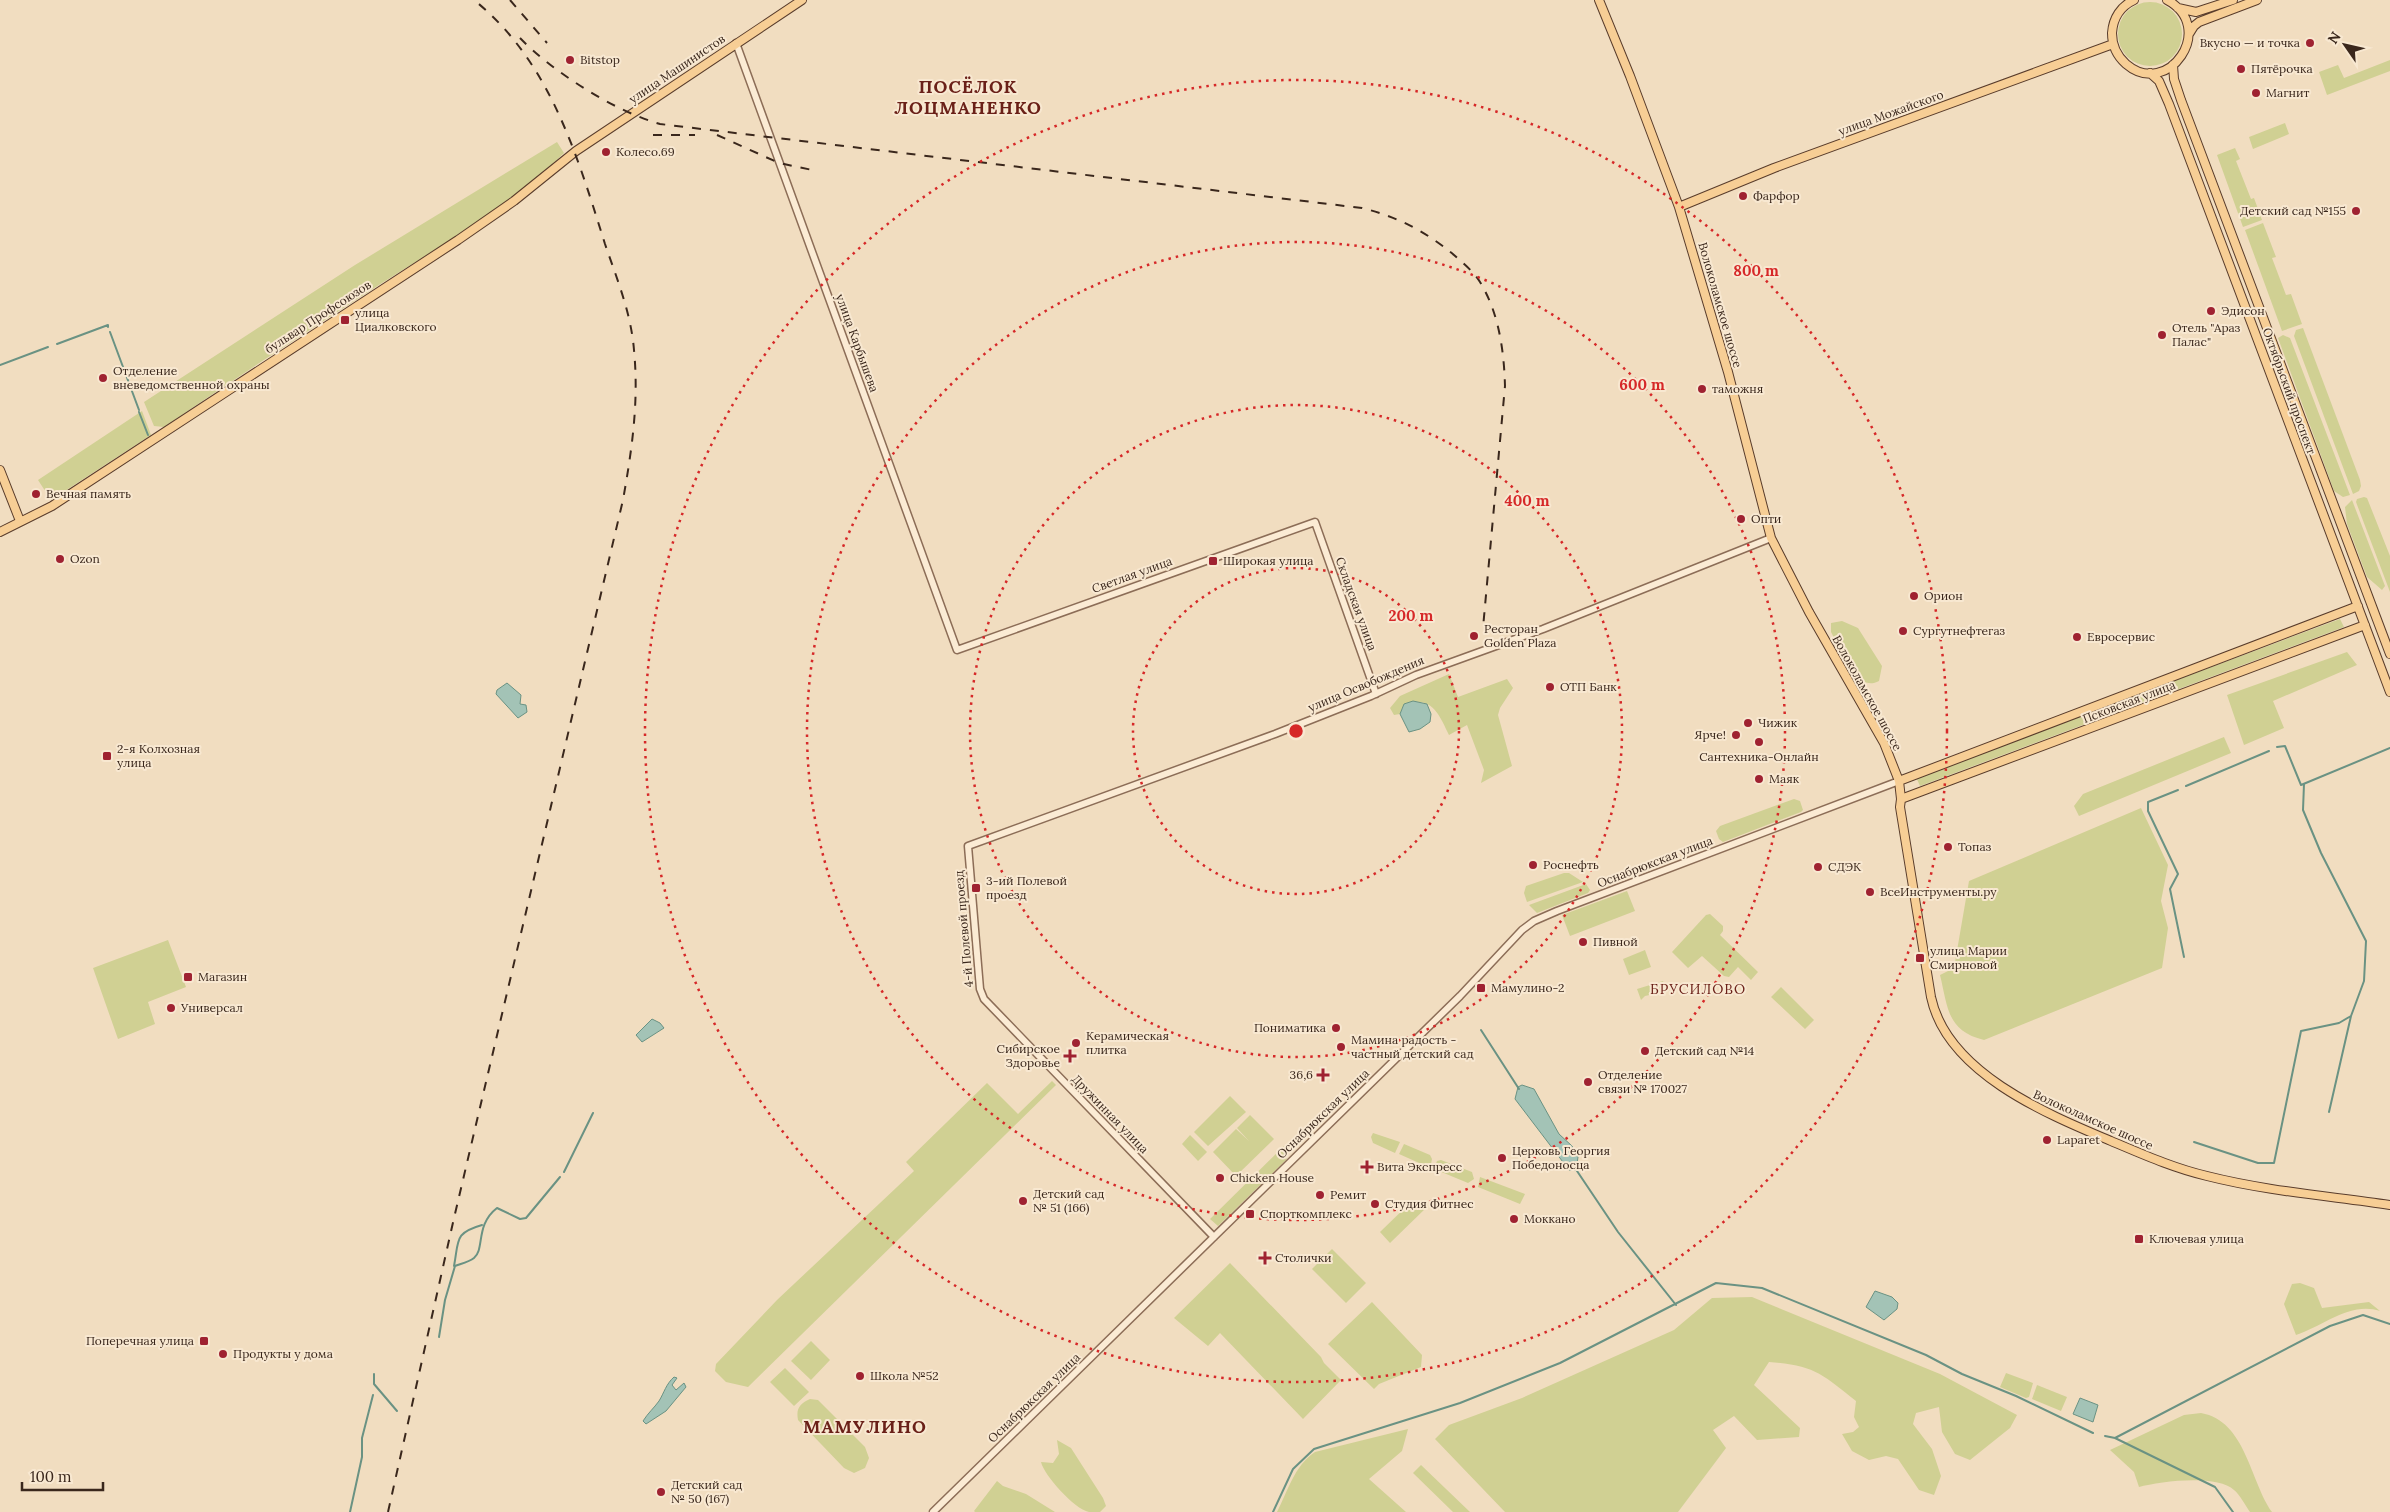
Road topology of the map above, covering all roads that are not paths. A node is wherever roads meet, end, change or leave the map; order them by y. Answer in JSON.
{"nodes":[{"id":1,"x":802,"y":0,"type":"edge"},
{"id":2,"x":1599,"y":0,"type":"edge"},
{"id":3,"x":2134,"y":0,"type":"edge"},
{"id":4,"x":2167,"y":0,"type":"edge"},
{"id":5,"x":2233,"y":0,"type":"edge"},
{"id":6,"x":2256,"y":0,"type":"edge"},
{"id":7,"x":2125,"y":3,"type":"edge"},
{"id":8,"x":2177,"y":6,"type":"junction"},
{"id":9,"x":2189,"y":34,"type":"junction"},
{"id":10,"x":736,"y":43,"type":"junction"},
{"id":11,"x":2113,"y":44,"type":"junction"},
{"id":12,"x":2173,"y":66,"type":"junction"},
{"id":13,"x":2150,"y":73,"type":"junction"},
{"id":14,"x":566,"y":158,"type":"joint"},
{"id":15,"x":1679,"y":207,"type":"junction"},
{"id":16,"x":0,"y":470,"type":"edge"},
{"id":17,"x":20,"y":521,"type":"junction"},
{"id":18,"x":1315,"y":522,"type":"joint"},
{"id":19,"x":0,"y":532,"type":"edge"},
{"id":20,"x":1772,"y":538,"type":"junction"},
{"id":21,"x":2358,"y":606,"type":"junction"},
{"id":22,"x":2365,"y":625,"type":"junction"},
{"id":23,"x":957,"y":650,"type":"joint"},
{"id":24,"x":2390,"y":654,"type":"edge"},
{"id":25,"x":2390,"y":692,"type":"edge"},
{"id":26,"x":1376,"y":694,"type":"junction"},
{"id":27,"x":1899,"y":781,"type":"junction"},
{"id":28,"x":1902,"y":799,"type":"junction"},
{"id":29,"x":968,"y":846,"type":"joint"},
{"id":30,"x":990,"y":1007,"type":"joint"},
{"id":31,"x":2390,"y":1205,"type":"edge"},
{"id":32,"x":1214,"y":1237,"type":"junction"},
{"id":33,"x":933,"y":1512,"type":"edge"}],
"edges":[{"from":1,"to":10,"type":"main road","name":"улица Машинистов"},
{"from":2,"to":15,"type":"main road","name":"Волоколамское шоссе"},
{"from":3,"to":7,"type":"main road"},
{"from":4,"to":8,"type":"main road"},
{"from":5,"to":8,"type":"main road"},
{"from":6,"to":9,"type":"main road"},
{"from":7,"to":11,"type":"main road"},
{"from":8,"to":9,"type":"main road"},
{"from":9,"to":12,"type":"main road"},
{"from":10,"to":14,"type":"main road","name":"улица Машинистов"},
{"from":10,"to":23,"type":"street","name":"улица Карбышева"},
{"from":11,"to":13,"type":"main road"},
{"from":11,"to":15,"type":"main road","name":"улица Можайского"},
{"from":12,"to":13,"type":"main road"},
{"from":12,"to":24,"type":"main road","name":"Октябрьский проспект"},
{"from":13,"to":21,"type":"main road","name":"Октябрьский проспект"},
{"from":14,"to":17,"type":"main road","name":"бульвар Профсоюзов"},
{"from":15,"to":20,"type":"main road","name":"Волоколамское шоссе"},
{"from":16,"to":17,"type":"main road"},
{"from":17,"to":19,"type":"main road","name":"бульвар Профсоюзов"},
{"from":18,"to":23,"type":"street","name":"Светлая улица"},
{"from":18,"to":26,"type":"street","name":"Складская улица"},
{"from":20,"to":26,"type":"street","name":"улица Освобождения"},
{"from":20,"to":27,"type":"main road","name":"Волоколамское шоссе"},
{"from":21,"to":22,"type":"main road","name":"Октябрьский проспект"},
{"from":21,"to":27,"type":"main road","name":"Псковская улица"},
{"from":22,"to":25,"type":"main road","name":"Октябрьский проспект"},
{"from":22,"to":28,"type":"main road","name":"Псковская улица"},
{"from":26,"to":29,"type":"street","name":"улица Освобождения"},
{"from":27,"to":28,"type":"main road","name":"Волоколамское шоссе"},
{"from":27,"to":32,"type":"street","name":"Оснабрюкская улица"},
{"from":28,"to":31,"type":"main road","name":"Волоколамское шоссе"},
{"from":29,"to":30,"type":"street","name":"4-й Полевой проезд"},
{"from":30,"to":32,"type":"street","name":"Дружинная улица"},
{"from":32,"to":33,"type":"street","name":"Оснабрюкская улица"}]}
